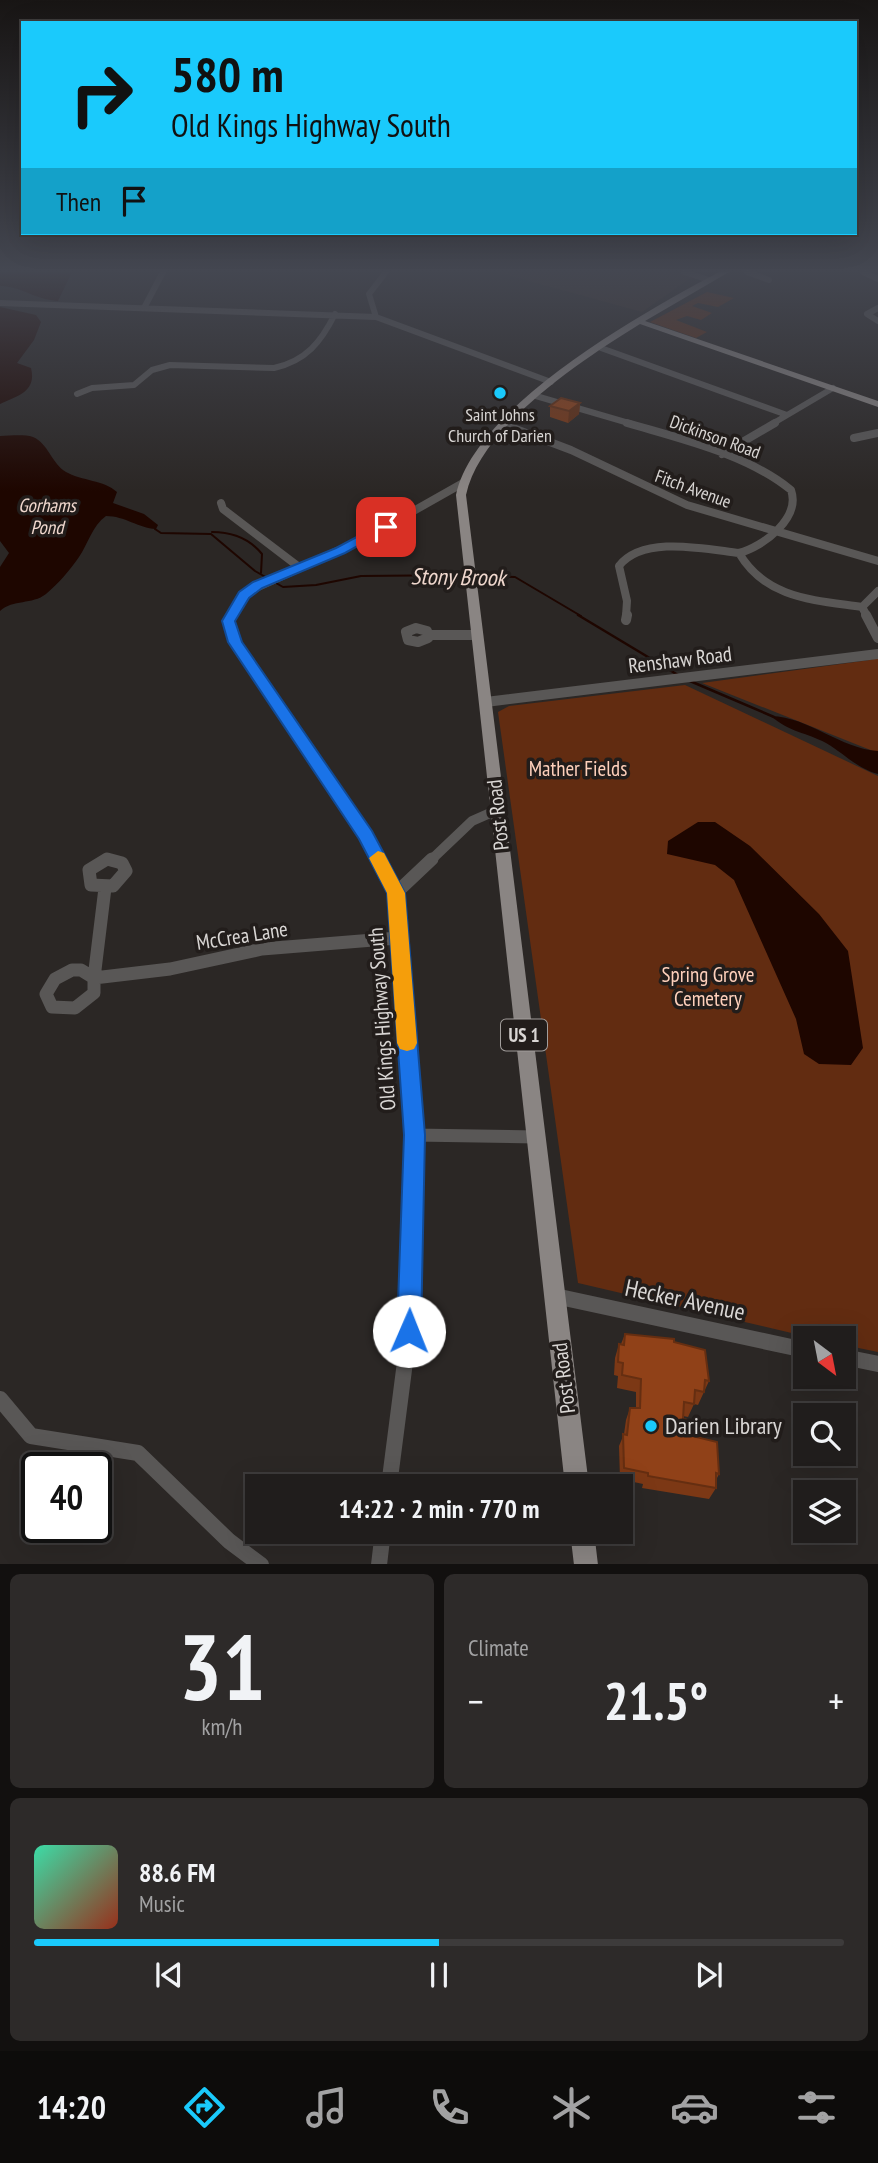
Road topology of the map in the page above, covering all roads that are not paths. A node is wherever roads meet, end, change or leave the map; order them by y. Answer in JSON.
{"nodes":[{"id":1,"x":317,"y":345,"type":"edge"},
{"id":2,"x":451,"y":345,"type":"edge"},
{"id":3,"x":606,"y":345,"type":"edge"},
{"id":4,"x":707,"y":345,"type":"edge"},
{"id":5,"x":601,"y":348,"type":"junction"},
{"id":6,"x":551,"y":382,"type":"junction"},
{"id":7,"x":833,"y":388,"type":"junction"},
{"id":8,"x":77,"y":394,"type":"dead end"},
{"id":9,"x":536,"y":396,"type":"junction"},
{"id":10,"x":878,"y":404,"type":"edge"},
{"id":11,"x":787,"y":415,"type":"junction"},
{"id":12,"x":505,"y":425,"type":"junction"},
{"id":13,"x":878,"y":433,"type":"edge"},
{"id":14,"x":854,"y":438,"type":"dead end"},
{"id":15,"x":722,"y":454,"type":"junction"},
{"id":16,"x":463,"y":483,"type":"junction"},
{"id":17,"x":221,"y":503,"type":"dead end"},
{"id":18,"x":778,"y":530,"type":"junction"},
{"id":19,"x":739,"y":553,"type":"junction"},
{"id":20,"x":878,"y":561,"type":"edge"},
{"id":21,"x":299,"y":567,"type":"junction"},
{"id":22,"x":878,"y":591,"type":"edge"},
{"id":23,"x":862,"y":607,"type":"junction"},
{"id":24,"x":626,"y":620,"type":"dead end"},
{"id":25,"x":429,"y":635,"type":"dead end"},
{"id":26,"x":478,"y":635,"type":"junction"},
{"id":27,"x":878,"y":638,"type":"edge"},
{"id":28,"x":878,"y":654,"type":"edge"},
{"id":29,"x":486,"y":702,"type":"junction"},
{"id":30,"x":497,"y":810,"type":"junction"},
{"id":31,"x":105,"y":888,"type":"dead end"},
{"id":32,"x":396,"y":893,"type":"junction"},
{"id":33,"x":398,"y":938,"type":"junction"},
{"id":34,"x":414,"y":1135,"type":"junction"},
{"id":35,"x":536,"y":1137,"type":"junction"},
{"id":36,"x":555,"y":1296,"type":"junction"},
{"id":37,"x":793,"y":1347,"type":"edge"},
{"id":38,"x":856,"y":1359,"type":"edge"},
{"id":39,"x":878,"y":1364,"type":"edge"},
{"id":40,"x":0,"y":1399,"type":"edge"},
{"id":41,"x":391,"y":1474,"type":"edge"},
{"id":42,"x":576,"y":1474,"type":"edge"},
{"id":43,"x":381,"y":1544,"type":"edge"},
{"id":44,"x":584,"y":1544,"type":"edge"},
{"id":45,"x":261,"y":1564,"type":"edge"},
{"id":46,"x":379,"y":1564,"type":"edge"},
{"id":47,"x":586,"y":1564,"type":"edge"}],
"edges":[{"from":1,"to":8,"type":"street"},
{"from":2,"to":6,"type":"street"},
{"from":3,"to":5,"type":"main road","name":"Post Road","number":"US 1"},
{"from":4,"to":7,"type":"main road"},
{"from":5,"to":6,"type":"main road","name":"Post Road","number":"US 1"},
{"from":5,"to":11,"type":"street"},
{"from":6,"to":9,"type":"main road","name":"Post Road","number":"US 1"},
{"from":7,"to":10,"type":"main road"},
{"from":7,"to":11,"type":"street"},
{"from":9,"to":12,"type":"main road","name":"Post Road","number":"US 1"},
{"from":9,"to":15,"type":"street","name":"Dickinson Road"},
{"from":11,"to":15,"type":"street"},
{"from":12,"to":16,"type":"main road","name":"Post Road","number":"US 1"},
{"from":12,"to":18,"type":"street","name":"Fitch Avenue"},
{"from":13,"to":14,"type":"street"},
{"from":15,"to":18,"type":"street","name":"Dickinson Road"},
{"from":16,"to":21,"type":"street","name":"Old Kings Highway South"},
{"from":16,"to":26,"type":"main road","name":"Post Road","number":"US 1"},
{"from":17,"to":21,"type":"street"},
{"from":18,"to":19,"type":"street","name":"Dickinson Road"},
{"from":18,"to":20,"type":"street","name":"Fitch Avenue"},
{"from":19,"to":23,"type":"street"},
{"from":19,"to":24,"type":"street"},
{"from":21,"to":32,"type":"street","name":"Old Kings Highway South"},
{"from":22,"to":23,"type":"street"},
{"from":23,"to":27,"type":"street"},
{"from":25,"to":26,"type":"street"},
{"from":26,"to":29,"type":"main road","name":"Post Road","number":"US 1"},
{"from":28,"to":29,"type":"street","name":"Renshaw Road"},
{"from":29,"to":30,"type":"main road","name":"Post Road","number":"US 1"},
{"from":30,"to":32,"type":"street"},
{"from":30,"to":35,"type":"main road","name":"Post Road","number":"US 1"},
{"from":31,"to":33,"type":"street","name":"McCrea Lane"},
{"from":32,"to":33,"type":"street","name":"Old Kings Highway South"},
{"from":33,"to":34,"type":"street","name":"Old Kings Highway South"},
{"from":34,"to":35,"type":"street"},
{"from":34,"to":41,"type":"street","name":"Old Kings Highway South"},
{"from":35,"to":36,"type":"main road","name":"Post Road","number":"US 1"},
{"from":36,"to":37,"type":"street","name":"Hecker Avenue"},
{"from":36,"to":42,"type":"main road","name":"Post Road","number":"US 1"},
{"from":38,"to":39,"type":"street"},
{"from":40,"to":45,"type":"street"},
{"from":43,"to":46,"type":"street"},
{"from":44,"to":47,"type":"main road"}]}
